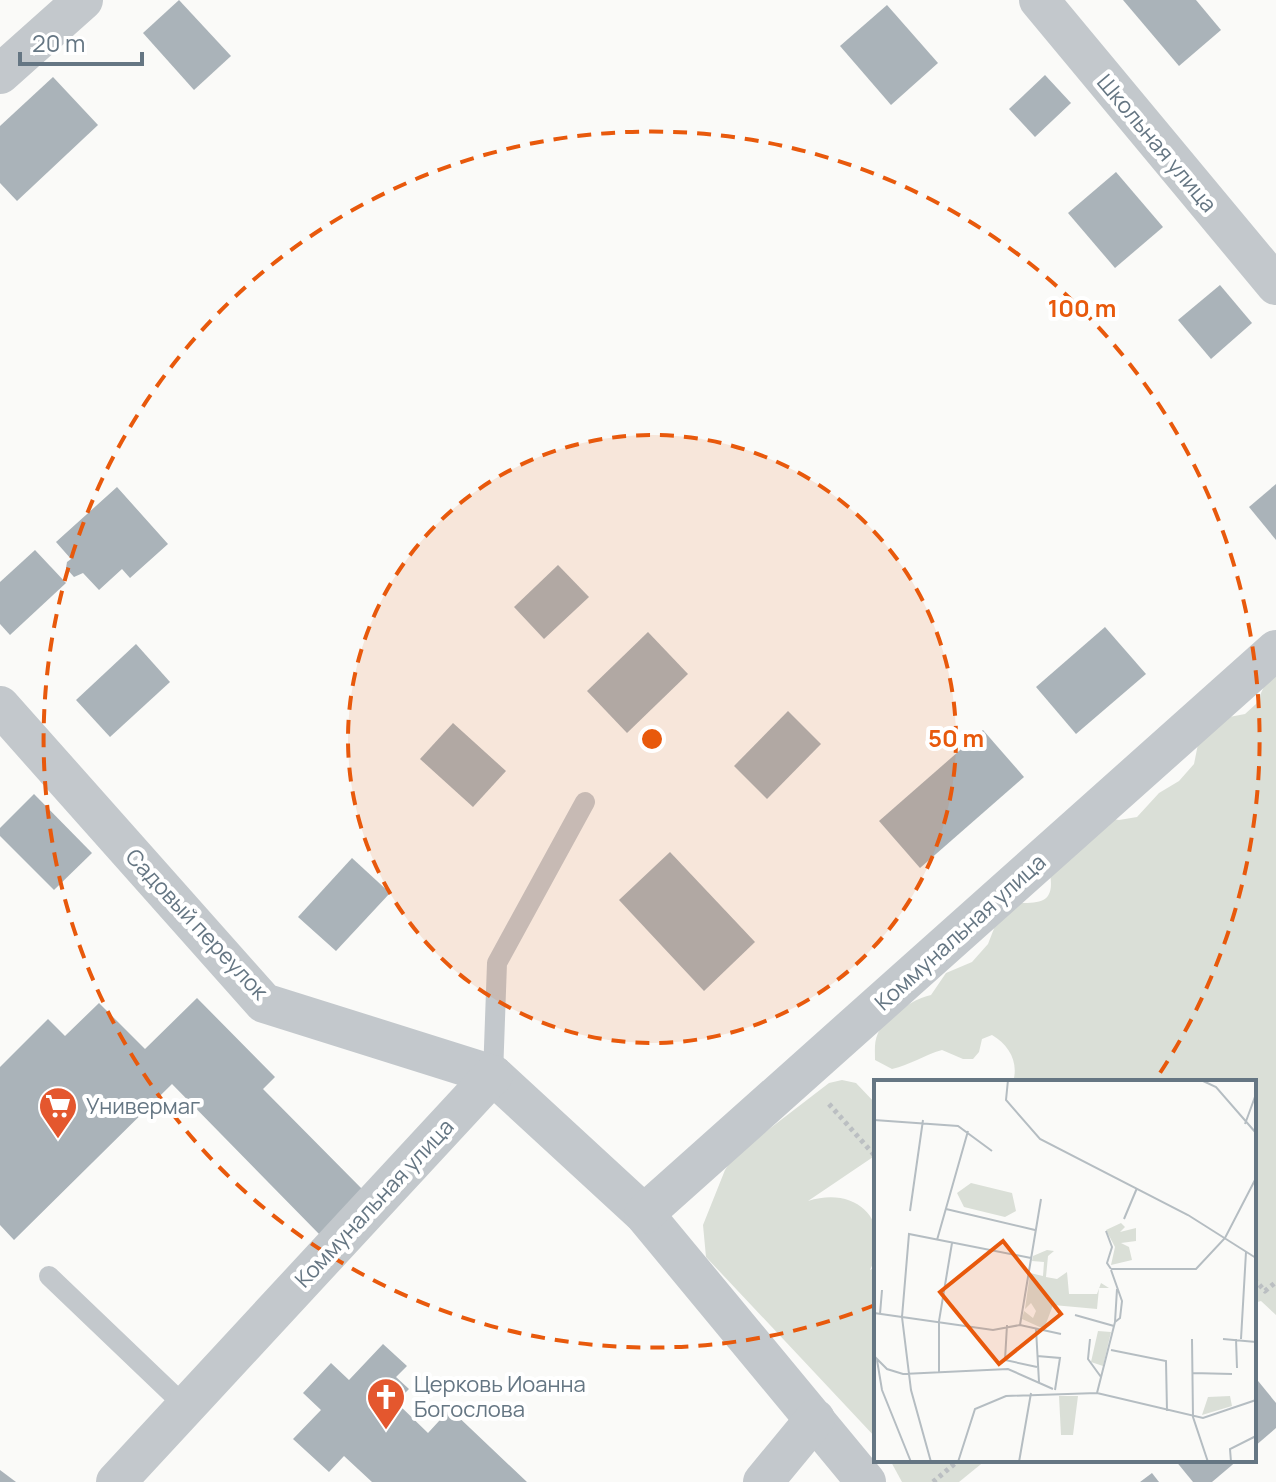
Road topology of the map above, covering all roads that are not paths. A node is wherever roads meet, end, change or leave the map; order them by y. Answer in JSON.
{"nodes":[{"id":1,"x":83,"y":0,"type":"edge"},
{"id":2,"x":1039,"y":0,"type":"edge"},
{"id":3,"x":0,"y":74,"type":"edge"},
{"id":4,"x":1276,"y":285,"type":"edge"},
{"id":5,"x":1276,"y":650,"type":"edge"},
{"id":6,"x":0,"y":706,"type":"edge"},
{"id":7,"x":585,"y":802,"type":"dead end"},
{"id":8,"x":493,"y":1075,"type":"junction"},
{"id":9,"x":644,"y":1214,"type":"junction"},
{"id":10,"x":49,"y":1276,"type":"dead end"},
{"id":11,"x":186,"y":1407,"type":"junction"},
{"id":12,"x":815,"y":1419,"type":"junction"},
{"id":13,"x":116,"y":1482,"type":"edge"},
{"id":14,"x":763,"y":1482,"type":"edge"},
{"id":15,"x":866,"y":1482,"type":"edge"}],
"edges":[{"from":1,"to":3,"type":"street"},
{"from":2,"to":4,"type":"street","name":"Школьная улица"},
{"from":5,"to":9,"type":"street","name":"Коммунальная улица"},
{"from":6,"to":8,"type":"street","name":"Садовый переулок"},
{"from":7,"to":8,"type":"lane"},
{"from":8,"to":9,"type":"street"},
{"from":8,"to":11,"type":"street","name":"Коммунальная улица"},
{"from":9,"to":12,"type":"street"},
{"from":10,"to":11,"type":"lane"},
{"from":11,"to":13,"type":"street","name":"Коммунальная улица"},
{"from":12,"to":14,"type":"street"},
{"from":12,"to":15,"type":"street"}]}
